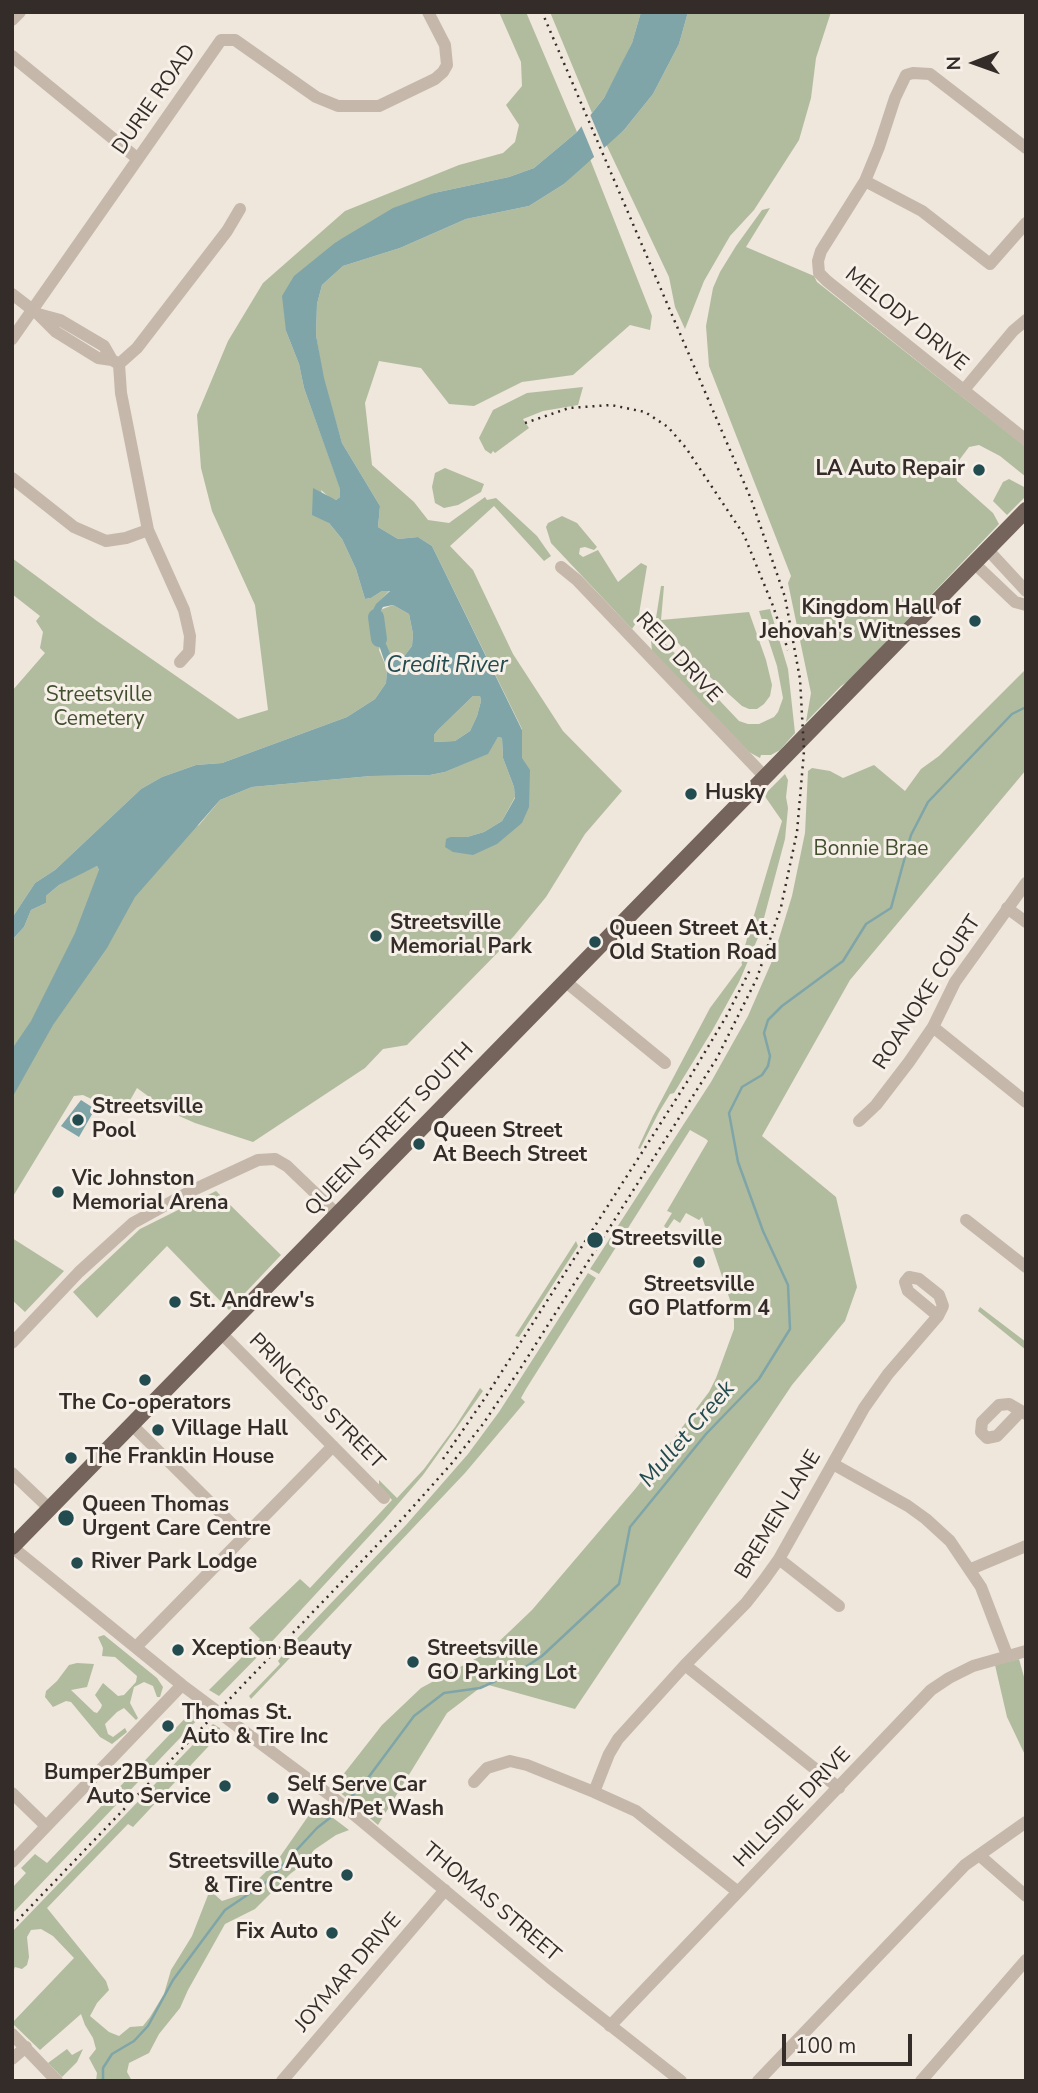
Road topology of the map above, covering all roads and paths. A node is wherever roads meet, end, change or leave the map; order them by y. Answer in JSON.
{"nodes":[{"id":1,"x":20,"y":12,"type":"edge"},
{"id":2,"x":428,"y":12,"type":"edge"},
{"id":3,"x":12,"y":20,"type":"edge"},
{"id":4,"x":12,"y":56,"type":"edge"},
{"id":5,"x":1026,"y":148,"type":"edge"},
{"id":6,"x":138,"y":159,"type":"junction"},
{"id":7,"x":865,"y":181,"type":"junction"},
{"id":8,"x":240,"y":209,"type":"dead end"},
{"id":9,"x":1026,"y":223,"type":"edge"},
{"id":10,"x":12,"y":294,"type":"edge"},
{"id":11,"x":35,"y":312,"type":"junction"},
{"id":12,"x":1026,"y":320,"type":"edge"},
{"id":13,"x":12,"y":339,"type":"edge"},
{"id":14,"x":116,"y":362,"type":"junction"},
{"id":15,"x":963,"y":391,"type":"junction"},
{"id":16,"x":1026,"y":440,"type":"edge"},
{"id":17,"x":12,"y":478,"type":"edge"},
{"id":18,"x":1026,"y":510,"type":"edge"},
{"id":19,"x":148,"y":530,"type":"junction"},
{"id":20,"x":988,"y":551,"type":"junction"},
{"id":21,"x":975,"y":564,"type":"junction"},
{"id":22,"x":561,"y":567,"type":"dead end"},
{"id":23,"x":1026,"y":591,"type":"edge"},
{"id":24,"x":1026,"y":604,"type":"edge"},
{"id":25,"x":180,"y":662,"type":"dead end"},
{"id":26,"x":766,"y":778,"type":"junction"},
{"id":27,"x":1026,"y":883,"type":"edge"},
{"id":28,"x":1007,"y":908,"type":"junction"},
{"id":29,"x":1026,"y":922,"type":"edge"},
{"id":30,"x":566,"y":982,"type":"junction"},
{"id":31,"x":933,"y":1027,"type":"junction"},
{"id":32,"x":665,"y":1063,"type":"dead end"},
{"id":33,"x":1026,"y":1101,"type":"edge"},
{"id":34,"x":859,"y":1121,"type":"dead end"},
{"id":35,"x":337,"y":1214,"type":"junction"},
{"id":36,"x":966,"y":1220,"type":"dead end"},
{"id":37,"x":1026,"y":1267,"type":"edge"},
{"id":38,"x":938,"y":1316,"type":"dead end"},
{"id":39,"x":221,"y":1333,"type":"junction"},
{"id":40,"x":12,"y":1343,"type":"edge"},
{"id":41,"x":132,"y":1425,"type":"junction"},
{"id":42,"x":333,"y":1446,"type":"junction"},
{"id":43,"x":833,"y":1464,"type":"junction"},
{"id":44,"x":12,"y":1473,"type":"edge"},
{"id":45,"x":384,"y":1498,"type":"dead end"},
{"id":46,"x":50,"y":1509,"type":"junction"},
{"id":47,"x":244,"y":1536,"type":"junction"},
{"id":48,"x":1026,"y":1546,"type":"edge"},
{"id":49,"x":12,"y":1547,"type":"edge"},
{"id":50,"x":779,"y":1559,"type":"junction"},
{"id":51,"x":971,"y":1569,"type":"junction"},
{"id":52,"x":839,"y":1606,"type":"dead end"},
{"id":53,"x":136,"y":1647,"type":"junction"},
{"id":54,"x":1026,"y":1651,"type":"edge"},
{"id":55,"x":1007,"y":1655,"type":"junction"},
{"id":56,"x":685,"y":1665,"type":"junction"},
{"id":57,"x":182,"y":1685,"type":"junction"},
{"id":58,"x":474,"y":1782,"type":"dead end"},
{"id":59,"x":839,"y":1788,"type":"junction"},
{"id":60,"x":594,"y":1792,"type":"junction"},
{"id":61,"x":12,"y":1793,"type":"edge"},
{"id":62,"x":1026,"y":1822,"type":"edge"},
{"id":63,"x":46,"y":1826,"type":"junction"},
{"id":64,"x":979,"y":1855,"type":"junction"},
{"id":65,"x":12,"y":1862,"type":"edge"},
{"id":66,"x":445,"y":1890,"type":"junction"},
{"id":67,"x":738,"y":1892,"type":"junction"},
{"id":68,"x":1026,"y":1896,"type":"edge"},
{"id":69,"x":1026,"y":1960,"type":"edge"},
{"id":70,"x":610,"y":2026,"type":"junction"},
{"id":71,"x":12,"y":2035,"type":"edge"},
{"id":72,"x":26,"y":2047,"type":"junction"},
{"id":73,"x":12,"y":2059,"type":"edge"},
{"id":74,"x":57,"y":2081,"type":"edge"},
{"id":75,"x":282,"y":2081,"type":"edge"},
{"id":76,"x":681,"y":2081,"type":"edge"},
{"id":77,"x":758,"y":2081,"type":"edge"},
{"id":78,"x":921,"y":2081,"type":"edge"}],
"edges":[{"from":1,"to":3,"type":"street"},
{"from":2,"to":6,"type":"street","name":"DURIE ROAD"},
{"from":4,"to":6,"type":"street"},
{"from":5,"to":7,"type":"street","name":"MELODY DRIVE"},
{"from":6,"to":11,"type":"street","name":"DURIE ROAD"},
{"from":7,"to":9,"type":"street"},
{"from":7,"to":15,"type":"street","name":"MELODY DRIVE"},
{"from":8,"to":14,"type":"street"},
{"from":10,"to":11,"type":"street"},
{"from":11,"to":13,"type":"street","name":"DURIE ROAD"},
{"from":11,"to":14,"type":"street"},
{"from":12,"to":15,"type":"street"},
{"from":14,"to":19,"type":"street"},
{"from":15,"to":16,"type":"street","name":"MELODY DRIVE"},
{"from":17,"to":19,"type":"street"},
{"from":18,"to":20,"type":"main road","name":"QUEEN STREET SOUTH"},
{"from":19,"to":25,"type":"street"},
{"from":20,"to":21,"type":"main road","name":"QUEEN STREET SOUTH"},
{"from":20,"to":23,"type":"street"},
{"from":21,"to":24,"type":"street"},
{"from":21,"to":26,"type":"main road","name":"QUEEN STREET SOUTH"},
{"from":22,"to":26,"type":"street","name":"REID DRIVE"},
{"from":26,"to":30,"type":"main road","name":"QUEEN STREET SOUTH"},
{"from":27,"to":28,"type":"street","name":"ROANOKE COURT"},
{"from":28,"to":29,"type":"street"},
{"from":28,"to":31,"type":"street","name":"ROANOKE COURT"},
{"from":30,"to":32,"type":"street"},
{"from":30,"to":35,"type":"main road","name":"QUEEN STREET SOUTH"},
{"from":31,"to":33,"type":"street"},
{"from":31,"to":34,"type":"street","name":"ROANOKE COURT"},
{"from":35,"to":39,"type":"main road","name":"QUEEN STREET SOUTH"},
{"from":35,"to":40,"type":"street"},
{"from":36,"to":37,"type":"street"},
{"from":38,"to":43,"type":"street","name":"BREMEN LANE"},
{"from":39,"to":41,"type":"main road","name":"QUEEN STREET SOUTH"},
{"from":39,"to":42,"type":"street","name":"PRINCESS STREET"},
{"from":41,"to":46,"type":"main road","name":"QUEEN STREET SOUTH"},
{"from":41,"to":47,"type":"street"},
{"from":42,"to":45,"type":"street","name":"PRINCESS STREET"},
{"from":42,"to":47,"type":"street"},
{"from":43,"to":50,"type":"street","name":"BREMEN LANE"},
{"from":43,"to":51,"type":"street"},
{"from":44,"to":46,"type":"street"},
{"from":46,"to":49,"type":"main road","name":"QUEEN STREET SOUTH"},
{"from":47,"to":53,"type":"street"},
{"from":48,"to":51,"type":"street"},
{"from":49,"to":53,"type":"street","name":"THOMAS STREET"},
{"from":50,"to":52,"type":"street"},
{"from":50,"to":56,"type":"street","name":"BREMEN LANE"},
{"from":51,"to":55,"type":"street"},
{"from":53,"to":57,"type":"street","name":"THOMAS STREET"},
{"from":54,"to":55,"type":"street","name":"HILLSIDE DRIVE"},
{"from":55,"to":59,"type":"street","name":"HILLSIDE DRIVE"},
{"from":56,"to":59,"type":"street"},
{"from":56,"to":60,"type":"street","name":"BREMEN LANE"},
{"from":57,"to":63,"type":"street"},
{"from":57,"to":66,"type":"street","name":"THOMAS STREET"},
{"from":58,"to":60,"type":"street"},
{"from":59,"to":67,"type":"street","name":"HILLSIDE DRIVE"},
{"from":60,"to":67,"type":"street"},
{"from":61,"to":63,"type":"street"},
{"from":62,"to":64,"type":"street"},
{"from":63,"to":65,"type":"street"},
{"from":64,"to":68,"type":"street"},
{"from":64,"to":77,"type":"street"},
{"from":66,"to":70,"type":"street","name":"THOMAS STREET"},
{"from":66,"to":75,"type":"street","name":"JOYMAR DRIVE"},
{"from":67,"to":70,"type":"street","name":"HILLSIDE DRIVE"},
{"from":69,"to":78,"type":"street"},
{"from":70,"to":76,"type":"street","name":"THOMAS STREET"},
{"from":71,"to":72,"type":"street"},
{"from":72,"to":73,"type":"street"},
{"from":72,"to":74,"type":"street"}]}
